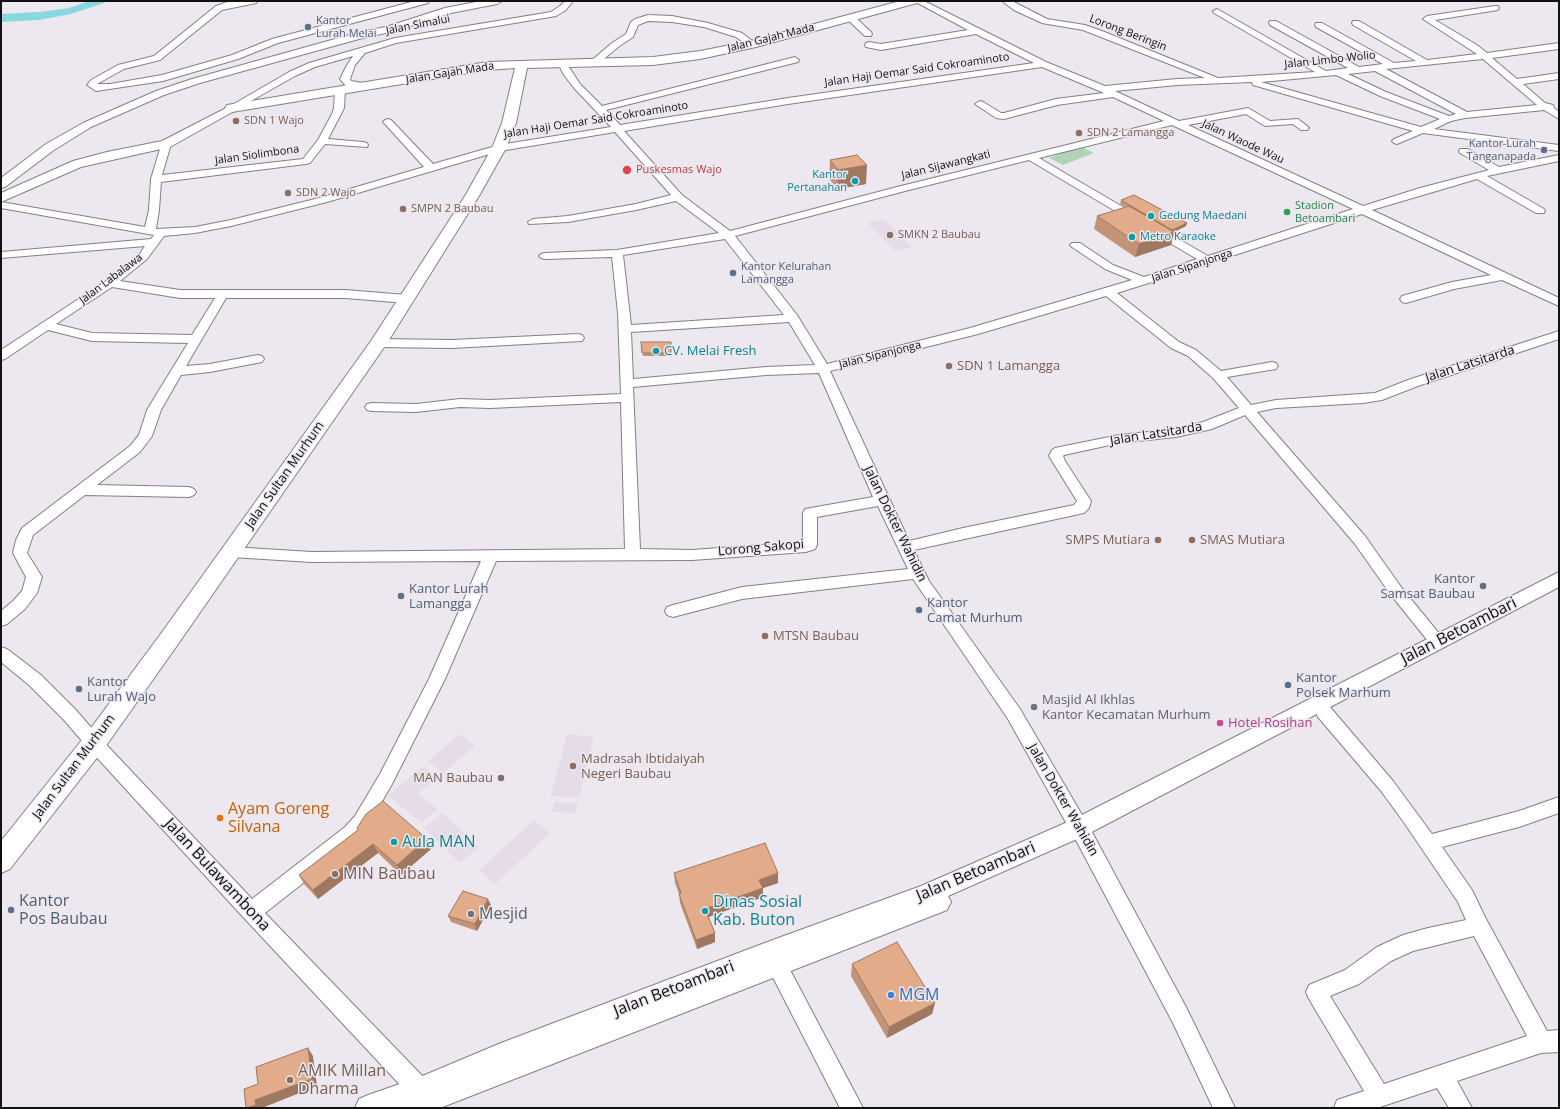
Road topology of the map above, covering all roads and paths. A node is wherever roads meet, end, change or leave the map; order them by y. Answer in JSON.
{"nodes":[{"id":1,"x":238,"y":1,"type":"edge"},
{"id":2,"x":253,"y":1,"type":"edge"},
{"id":3,"x":425,"y":1,"type":"edge"},
{"id":4,"x":497,"y":1,"type":"edge"},
{"id":5,"x":568,"y":1,"type":"edge"},
{"id":6,"x":913,"y":1,"type":"edge"},
{"id":7,"x":918,"y":1,"type":"edge"},
{"id":8,"x":1006,"y":1,"type":"edge"},
{"id":9,"x":226,"y":5,"type":"junction"},
{"id":10,"x":1495,"y":8,"type":"dead end"},
{"id":11,"x":1217,"y":11,"type":"dead end"},
{"id":12,"x":851,"y":18,"type":"junction"},
{"id":13,"x":1273,"y":23,"type":"dead end"},
{"id":14,"x":1356,"y":23,"type":"dead end"},
{"id":15,"x":1319,"y":25,"type":"dead end"},
{"id":16,"x":976,"y":31,"type":"junction"},
{"id":17,"x":868,"y":34,"type":"dead end"},
{"id":18,"x":752,"y":44,"type":"junction"},
{"id":19,"x":869,"y":45,"type":"dead end"},
{"id":20,"x":1558,"y":47,"type":"edge"},
{"id":21,"x":362,"y":50,"type":"junction"},
{"id":22,"x":1485,"y":56,"type":"junction"},
{"id":23,"x":796,"y":60,"type":"dead end"},
{"id":24,"x":595,"y":62,"type":"junction"},
{"id":25,"x":1425,"y":62,"type":"junction"},
{"id":26,"x":562,"y":63,"type":"junction"},
{"id":27,"x":522,"y":64,"type":"junction"},
{"id":28,"x":1043,"y":64,"type":"junction"},
{"id":29,"x":1392,"y":66,"type":"junction"},
{"id":30,"x":1375,"y":67,"type":"junction"},
{"id":31,"x":1358,"y":70,"type":"junction"},
{"id":32,"x":1337,"y":72,"type":"junction"},
{"id":33,"x":1323,"y":73,"type":"junction"},
{"id":34,"x":1559,"y":76,"type":"edge"},
{"id":35,"x":1247,"y":80,"type":"junction"},
{"id":36,"x":1219,"y":81,"type":"junction"},
{"id":37,"x":1515,"y":82,"type":"junction"},
{"id":38,"x":366,"y":86,"type":"junction"},
{"id":39,"x":1104,"y":89,"type":"junction"},
{"id":40,"x":340,"y":90,"type":"junction"},
{"id":41,"x":1114,"y":94,"type":"junction"},
{"id":42,"x":980,"y":104,"type":"dead end"},
{"id":43,"x":1559,"y":105,"type":"edge"},
{"id":44,"x":232,"y":108,"type":"junction"},
{"id":45,"x":1545,"y":108,"type":"junction"},
{"id":46,"x":600,"y":109,"type":"junction"},
{"id":47,"x":1465,"y":115,"type":"junction"},
{"id":48,"x":1559,"y":116,"type":"edge"},
{"id":49,"x":1448,"y":119,"type":"junction"},
{"id":50,"x":388,"y":122,"type":"dead end"},
{"id":51,"x":1174,"y":123,"type":"junction"},
{"id":52,"x":618,"y":128,"type":"junction"},
{"id":53,"x":1304,"y":128,"type":"dead end"},
{"id":54,"x":1421,"y":130,"type":"junction"},
{"id":55,"x":322,"y":141,"type":"junction"},
{"id":56,"x":1396,"y":141,"type":"dead end"},
{"id":57,"x":166,"y":144,"type":"junction"},
{"id":58,"x":363,"y":145,"type":"dead end"},
{"id":59,"x":499,"y":148,"type":"junction"},
{"id":60,"x":1559,"y":148,"type":"edge"},
{"id":61,"x":1464,"y":151,"type":"dead end"},
{"id":62,"x":1030,"y":157,"type":"junction"},
{"id":63,"x":1559,"y":158,"type":"edge"},
{"id":64,"x":431,"y":168,"type":"junction"},
{"id":65,"x":1498,"y":171,"type":"junction"},
{"id":66,"x":1478,"y":175,"type":"junction"},
{"id":67,"x":156,"y":179,"type":"junction"},
{"id":68,"x":1,"y":184,"type":"edge"},
{"id":69,"x":678,"y":197,"type":"junction"},
{"id":70,"x":1,"y":198,"type":"edge"},
{"id":71,"x":1,"y":205,"type":"edge"},
{"id":72,"x":1361,"y":210,"type":"junction"},
{"id":73,"x":1540,"y":211,"type":"dead end"},
{"id":74,"x":533,"y":222,"type":"dead end"},
{"id":75,"x":155,"y":235,"type":"junction"},
{"id":76,"x":728,"y":235,"type":"junction"},
{"id":77,"x":1076,"y":245,"type":"dead end"},
{"id":78,"x":617,"y":253,"type":"junction"},
{"id":79,"x":1,"y":255,"type":"edge"},
{"id":80,"x":545,"y":256,"type":"dead end"},
{"id":81,"x":1208,"y":261,"type":"junction"},
{"id":82,"x":1502,"y":276,"type":"junction"},
{"id":83,"x":1144,"y":281,"type":"junction"},
{"id":84,"x":110,"y":283,"type":"junction"},
{"id":85,"x":1108,"y":292,"type":"junction"},
{"id":86,"x":222,"y":295,"type":"junction"},
{"id":87,"x":407,"y":299,"type":"junction"},
{"id":88,"x":1406,"y":300,"type":"dead end"},
{"id":89,"x":1559,"y":302,"type":"edge"},
{"id":90,"x":793,"y":318,"type":"junction"},
{"id":91,"x":48,"y":326,"type":"junction"},
{"id":92,"x":624,"y":329,"type":"junction"},
{"id":93,"x":1559,"y":335,"type":"edge"},
{"id":94,"x":578,"y":338,"type":"dead end"},
{"id":95,"x":195,"y":339,"type":"junction"},
{"id":96,"x":378,"y":342,"type":"junction"},
{"id":97,"x":1,"y":356,"type":"edge"},
{"id":98,"x":258,"y":359,"type":"dead end"},
{"id":99,"x":1272,"y":366,"type":"dead end"},
{"id":100,"x":823,"y":369,"type":"junction"},
{"id":101,"x":178,"y":371,"type":"junction"},
{"id":102,"x":1218,"y":375,"type":"junction"},
{"id":103,"x":626,"y":384,"type":"junction"},
{"id":104,"x":626,"y":398,"type":"junction"},
{"id":105,"x":372,"y":407,"type":"dead end"},
{"id":106,"x":1249,"y":409,"type":"junction"},
{"id":107,"x":83,"y":490,"type":"junction"},
{"id":108,"x":189,"y":492,"type":"dead end"},
{"id":109,"x":882,"y":500,"type":"junction"},
{"id":110,"x":905,"y":547,"type":"junction"},
{"id":111,"x":231,"y":552,"type":"junction"},
{"id":112,"x":633,"y":554,"type":"junction"},
{"id":113,"x":490,"y":556,"type":"junction"},
{"id":114,"x":918,"y":573,"type":"junction"},
{"id":115,"x":1559,"y":582,"type":"edge"},
{"id":116,"x":673,"y":611,"type":"dead end"},
{"id":117,"x":1,"y":620,"type":"edge"},
{"id":118,"x":1438,"y":642,"type":"junction"},
{"id":119,"x":1,"y":653,"type":"edge"},
{"id":120,"x":1324,"y":712,"type":"junction"},
{"id":121,"x":94,"y":743,"type":"junction"},
{"id":122,"x":1559,"y":805,"type":"edge"},
{"id":123,"x":1082,"y":833,"type":"junction"},
{"id":124,"x":1428,"y":843,"type":"junction"},
{"id":125,"x":1,"y":861,"type":"edge"},
{"id":126,"x":251,"y":912,"type":"junction"},
{"id":127,"x":1479,"y":926,"type":"junction"},
{"id":128,"x":773,"y":958,"type":"junction"},
{"id":129,"x":1550,"y":1041,"type":"edge"},
{"id":130,"x":1441,"y":1074,"type":"junction"},
{"id":131,"x":425,"y":1095,"type":"junction"},
{"id":132,"x":1379,"y":1096,"type":"junction"},
{"id":133,"x":368,"y":1108,"type":"edge"},
{"id":134,"x":408,"y":1108,"type":"edge"},
{"id":135,"x":852,"y":1108,"type":"edge"},
{"id":136,"x":1224,"y":1108,"type":"edge"},
{"id":137,"x":1345,"y":1108,"type":"edge"},
{"id":138,"x":1461,"y":1108,"type":"edge"}],
"edges":[{"from":1,"to":9,"type":"street"},
{"from":2,"to":9,"type":"street"},
{"from":3,"to":9,"type":"street"},
{"from":4,"to":68,"type":"main road"},
{"from":5,"to":21,"type":"street","name":"Jalan Simalui"},
{"from":6,"to":12,"type":"highway","name":"Jalan Gajah Mada"},
{"from":7,"to":16,"type":"street","name":"Jalan Waode Wau"},
{"from":8,"to":36,"type":"street","name":"Lorong Beringin"},
{"from":10,"to":22,"type":"street"},
{"from":11,"to":33,"type":"street"},
{"from":12,"to":17,"type":"street"},
{"from":12,"to":18,"type":"highway","name":"Jalan Gajah Mada"},
{"from":13,"to":31,"type":"street"},
{"from":14,"to":25,"type":"street"},
{"from":15,"to":29,"type":"street"},
{"from":16,"to":19,"type":"street"},
{"from":16,"to":28,"type":"street","name":"Jalan Waode Wau"},
{"from":18,"to":24,"type":"highway","name":"Jalan Gajah Mada"},
{"from":18,"to":24,"type":"street"},
{"from":20,"to":22,"type":"street","name":"Jalan Limbo Wolio"},
{"from":21,"to":38,"type":"street"},
{"from":21,"to":44,"type":"street","name":"Jalan Simalui"},
{"from":22,"to":25,"type":"street","name":"Jalan Limbo Wolio"},
{"from":22,"to":37,"type":"street"},
{"from":23,"to":46,"type":"street"},
{"from":24,"to":26,"type":"highway","name":"Jalan Gajah Mada"},
{"from":25,"to":29,"type":"street","name":"Jalan Limbo Wolio"},
{"from":26,"to":27,"type":"highway","name":"Jalan Gajah Mada"},
{"from":26,"to":46,"type":"street","name":"Jalan Dokter Wahidin"},
{"from":27,"to":38,"type":"highway","name":"Jalan Gajah Mada"},
{"from":27,"to":59,"type":"highway","name":"Jalan Sultan Murhum"},
{"from":28,"to":39,"type":"street","name":"Jalan Waode Wau"},
{"from":28,"to":52,"type":"street","name":"Jalan Haji Oemar Said Cokroaminoto"},
{"from":29,"to":30,"type":"street","name":"Jalan Limbo Wolio"},
{"from":30,"to":31,"type":"street","name":"Jalan Limbo Wolio"},
{"from":30,"to":47,"type":"street"},
{"from":31,"to":32,"type":"street","name":"Jalan Limbo Wolio"},
{"from":32,"to":33,"type":"street","name":"Jalan Limbo Wolio"},
{"from":32,"to":49,"type":"street"},
{"from":33,"to":35,"type":"street","name":"Jalan Limbo Wolio"},
{"from":34,"to":37,"type":"street"},
{"from":35,"to":36,"type":"street","name":"Jalan Limbo Wolio"},
{"from":35,"to":54,"type":"street"},
{"from":36,"to":39,"type":"street","name":"Jalan Limbo Wolio"},
{"from":37,"to":45,"type":"street"},
{"from":38,"to":40,"type":"highway","name":"Jalan Gajah Mada"},
{"from":39,"to":41,"type":"street","name":"Jalan Waode Wau"},
{"from":40,"to":44,"type":"highway","name":"Jalan Gajah Mada"},
{"from":40,"to":55,"type":"street","name":"Jalan Siolimbona"},
{"from":41,"to":42,"type":"street"},
{"from":41,"to":51,"type":"street","name":"Jalan Waode Wau"},
{"from":43,"to":45,"type":"street"},
{"from":44,"to":57,"type":"main road","name":"Jalan Gajah Mada"},
{"from":45,"to":47,"type":"street"},
{"from":45,"to":48,"type":"street"},
{"from":46,"to":52,"type":"street","name":"Jalan Dokter Wahidin"},
{"from":47,"to":49,"type":"street"},
{"from":49,"to":54,"type":"street"},
{"from":50,"to":64,"type":"street"},
{"from":51,"to":53,"type":"street","name":"Jalan Sijawangkati"},
{"from":51,"to":62,"type":"street","name":"Jalan Sijawangkati"},
{"from":51,"to":72,"type":"street","name":"Jalan Waode Wau"},
{"from":52,"to":59,"type":"street","name":"Jalan Haji Oemar Said Cokroaminoto"},
{"from":52,"to":69,"type":"street","name":"Jalan Dokter Wahidin"},
{"from":54,"to":56,"type":"street"},
{"from":54,"to":60,"type":"street"},
{"from":55,"to":58,"type":"street"},
{"from":55,"to":67,"type":"street","name":"Jalan Siolimbona"},
{"from":57,"to":67,"type":"street"},
{"from":57,"to":70,"type":"main road","name":"Jalan Gajah Mada"},
{"from":59,"to":64,"type":"street","name":"Jalan Haji Oemar Said Cokroaminoto"},
{"from":59,"to":87,"type":"highway","name":"Jalan Sultan Murhum"},
{"from":61,"to":65,"type":"street"},
{"from":62,"to":76,"type":"street","name":"Jalan Sijawangkati"},
{"from":62,"to":81,"type":"street"},
{"from":63,"to":65,"type":"street","name":"Jalan Sipanjonga"},
{"from":64,"to":75,"type":"street","name":"Jalan Haji Oemar Said Cokroaminoto"},
{"from":65,"to":66,"type":"street","name":"Jalan Sipanjonga"},
{"from":66,"to":72,"type":"street","name":"Jalan Sipanjonga"},
{"from":66,"to":73,"type":"street"},
{"from":67,"to":75,"type":"street"},
{"from":69,"to":74,"type":"street"},
{"from":69,"to":76,"type":"street","name":"Jalan Dokter Wahidin"},
{"from":71,"to":75,"type":"street"},
{"from":72,"to":81,"type":"street","name":"Jalan Sipanjonga"},
{"from":72,"to":82,"type":"street","name":"Jalan Waode Wau"},
{"from":75,"to":79,"type":"street"},
{"from":75,"to":84,"type":"street","name":"Jalan Labalawa"},
{"from":76,"to":78,"type":"street","name":"Jalan Sijawangkati"},
{"from":76,"to":90,"type":"street","name":"Jalan Dokter Wahidin"},
{"from":77,"to":83,"type":"street"},
{"from":78,"to":80,"type":"street","name":"Jalan Sijawangkati"},
{"from":78,"to":92,"type":"street"},
{"from":81,"to":83,"type":"street","name":"Jalan Sipanjonga"},
{"from":82,"to":88,"type":"street"},
{"from":82,"to":89,"type":"street","name":"Jalan Waode Wau"},
{"from":83,"to":85,"type":"street","name":"Jalan Sipanjonga"},
{"from":84,"to":86,"type":"street"},
{"from":84,"to":91,"type":"street","name":"Jalan Labalawa"},
{"from":85,"to":100,"type":"street","name":"Jalan Sipanjonga"},
{"from":85,"to":102,"type":"street"},
{"from":86,"to":87,"type":"street"},
{"from":86,"to":95,"type":"street"},
{"from":87,"to":96,"type":"highway","name":"Jalan Sultan Murhum"},
{"from":90,"to":92,"type":"street"},
{"from":90,"to":100,"type":"street","name":"Jalan Dokter Wahidin"},
{"from":91,"to":95,"type":"street"},
{"from":91,"to":97,"type":"street","name":"Jalan Labalawa"},
{"from":92,"to":103,"type":"street"},
{"from":93,"to":106,"type":"street","name":"Jalan Latsitarda"},
{"from":94,"to":96,"type":"street"},
{"from":95,"to":101,"type":"street"},
{"from":96,"to":111,"type":"highway","name":"Jalan Sultan Murhum"},
{"from":98,"to":101,"type":"street"},
{"from":99,"to":102,"type":"street"},
{"from":100,"to":103,"type":"street","name":"Jalan Sipanjonga"},
{"from":100,"to":109,"type":"street","name":"Jalan Dokter Wahidin"},
{"from":101,"to":107,"type":"street"},
{"from":102,"to":106,"type":"street"},
{"from":103,"to":104,"type":"street"},
{"from":104,"to":105,"type":"street"},
{"from":104,"to":112,"type":"street"},
{"from":106,"to":110,"type":"street","name":"Jalan Latsitarda"},
{"from":106,"to":118,"type":"street"},
{"from":107,"to":108,"type":"street"},
{"from":107,"to":117,"type":"street"},
{"from":109,"to":110,"type":"street","name":"Jalan Dokter Wahidin"},
{"from":109,"to":112,"type":"street","name":"Lorong Sakopi"},
{"from":110,"to":114,"type":"street","name":"Jalan Dokter Wahidin"},
{"from":111,"to":113,"type":"street"},
{"from":111,"to":121,"type":"highway","name":"Jalan Sultan Murhum"},
{"from":112,"to":113,"type":"street"},
{"from":113,"to":126,"type":"street"},
{"from":114,"to":116,"type":"street"},
{"from":114,"to":123,"type":"street","name":"Jalan Dokter Wahidin"},
{"from":115,"to":118,"type":"main road","name":"Jalan Betoambari"},
{"from":115,"to":120,"type":"main road","name":"Jalan Betoambari"},
{"from":118,"to":123,"type":"main road","name":"Jalan Betoambari"},
{"from":119,"to":121,"type":"street","name":"Jalan Bulawambona"},
{"from":120,"to":123,"type":"main road","name":"Jalan Betoambari"},
{"from":120,"to":124,"type":"street"},
{"from":121,"to":125,"type":"highway","name":"Jalan Sultan Murhum"},
{"from":121,"to":126,"type":"street","name":"Jalan Bulawambona"},
{"from":122,"to":124,"type":"street"},
{"from":123,"to":128,"type":"main road","name":"Jalan Betoambari"},
{"from":123,"to":136,"type":"street","name":"Jalan Dokter Wahidin"},
{"from":124,"to":127,"type":"street"},
{"from":126,"to":131,"type":"street","name":"Jalan Bulawambona"},
{"from":127,"to":129,"type":"street"},
{"from":127,"to":132,"type":"street"},
{"from":128,"to":131,"type":"main road","name":"Jalan Betoambari"},
{"from":128,"to":135,"type":"street"},
{"from":129,"to":130,"type":"street"},
{"from":130,"to":132,"type":"street"},
{"from":130,"to":138,"type":"street"},
{"from":131,"to":133,"type":"main road","name":"Jalan Betoambari"},
{"from":131,"to":134,"type":"main road","name":"Jalan Betoambari"},
{"from":132,"to":137,"type":"street"}]}
